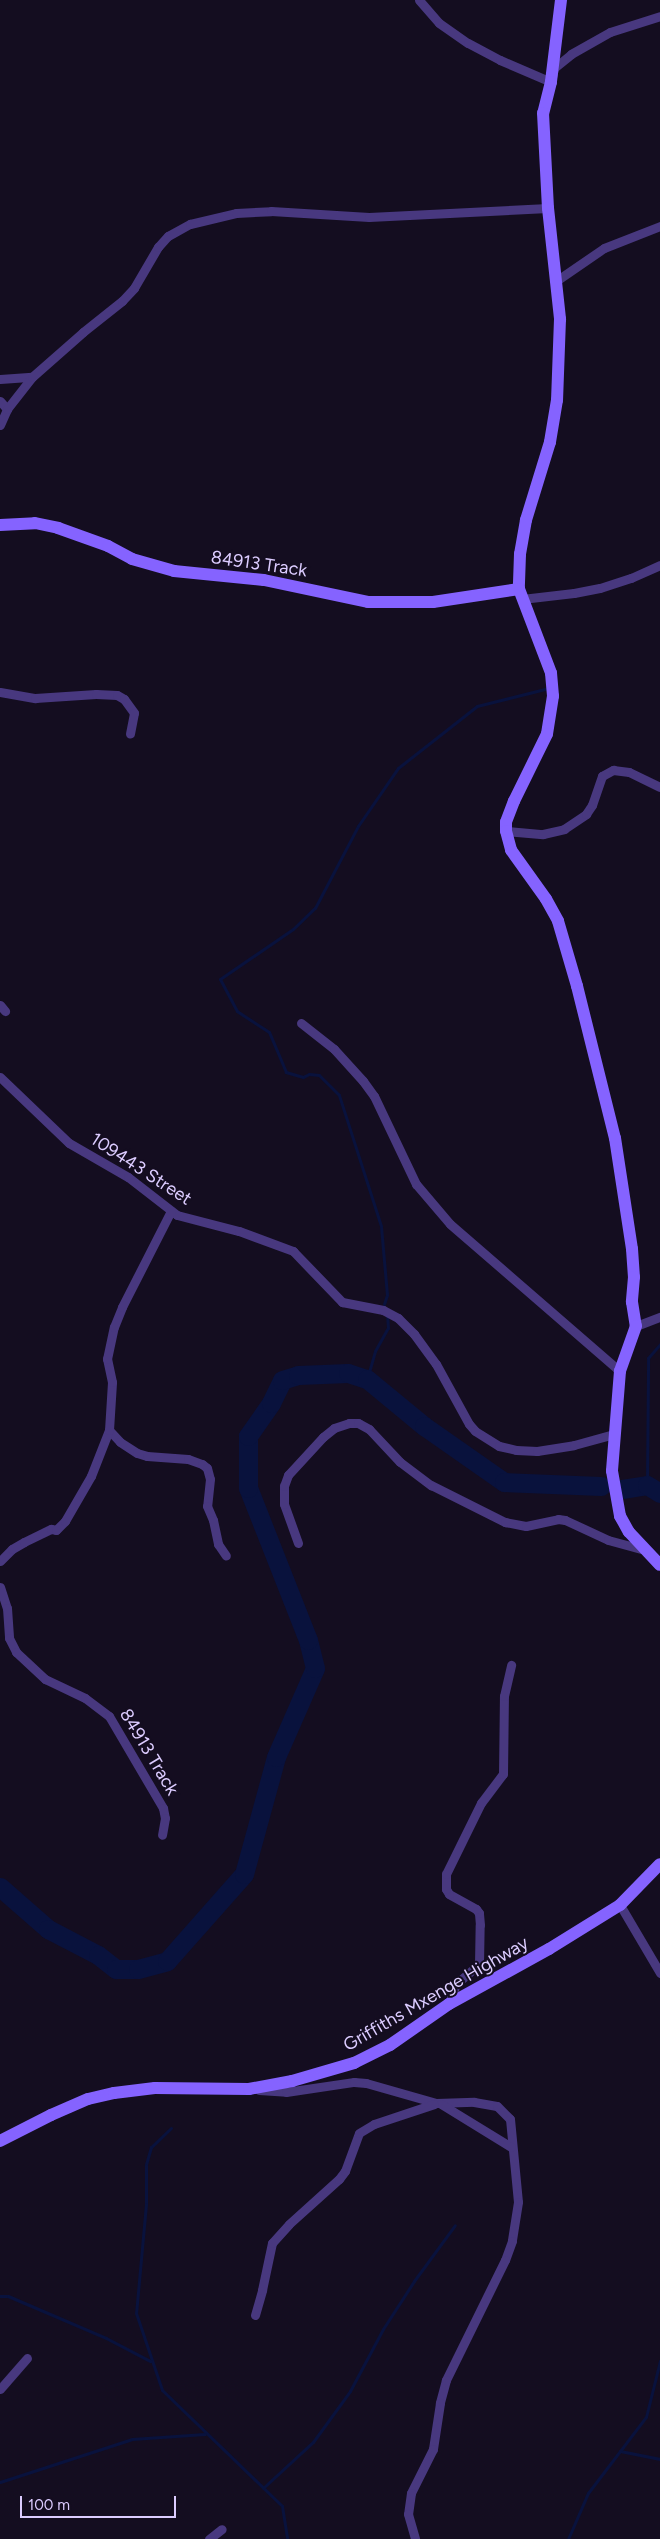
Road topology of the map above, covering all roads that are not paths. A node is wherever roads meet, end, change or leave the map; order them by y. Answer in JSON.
{"nodes":[{"id":1,"x":419,"y":0,"type":"edge"},
{"id":2,"x":560,"y":0,"type":"edge"},
{"id":3,"x":660,"y":16,"type":"edge"},
{"id":4,"x":550,"y":82,"type":"junction"},
{"id":5,"x":548,"y":208,"type":"junction"},
{"id":6,"x":660,"y":226,"type":"edge"},
{"id":7,"x":556,"y":281,"type":"junction"},
{"id":8,"x":32,"y":377,"type":"junction"},
{"id":9,"x":0,"y":379,"type":"edge"},
{"id":10,"x":0,"y":401,"type":"edge"},
{"id":11,"x":7,"y":409,"type":"junction"},
{"id":12,"x":0,"y":425,"type":"edge"},
{"id":13,"x":3,"y":522,"type":"edge"},
{"id":14,"x":660,"y":565,"type":"edge"},
{"id":15,"x":521,"y":594,"type":"junction"},
{"id":16,"x":0,"y":692,"type":"edge"},
{"id":17,"x":130,"y":734,"type":"dead end"},
{"id":18,"x":660,"y":787,"type":"edge"},
{"id":19,"x":506,"y":831,"type":"junction"},
{"id":20,"x":301,"y":1024,"type":"dead end"},
{"id":21,"x":0,"y":1077,"type":"edge"},
{"id":22,"x":171,"y":1211,"type":"junction"},
{"id":23,"x":660,"y":1317,"type":"edge"},
{"id":24,"x":636,"y":1326,"type":"junction"},
{"id":25,"x":620,"y":1371,"type":"junction"},
{"id":26,"x":109,"y":1430,"type":"junction"},
{"id":27,"x":614,"y":1434,"type":"junction"},
{"id":28,"x":298,"y":1543,"type":"dead end"},
{"id":29,"x":642,"y":1549,"type":"junction"},
{"id":30,"x":226,"y":1556,"type":"dead end"},
{"id":31,"x":0,"y":1560,"type":"edge"},
{"id":32,"x":660,"y":1566,"type":"edge"},
{"id":33,"x":0,"y":1587,"type":"edge"},
{"id":34,"x":511,"y":1665,"type":"dead end"},
{"id":35,"x":162,"y":1835,"type":"dead end"},
{"id":36,"x":660,"y":1864,"type":"edge"},
{"id":37,"x":620,"y":1905,"type":"junction"},
{"id":38,"x":660,"y":1973,"type":"edge"},
{"id":39,"x":449,"y":2004,"type":"junction"},
{"id":40,"x":249,"y":2089,"type":"junction"},
{"id":41,"x":439,"y":2103,"type":"junction"},
{"id":42,"x":0,"y":2140,"type":"edge"},
{"id":43,"x":511,"y":2147,"type":"junction"},
{"id":44,"x":255,"y":2316,"type":"dead end"},
{"id":45,"x":27,"y":2358,"type":"dead end"},
{"id":46,"x":0,"y":2389,"type":"edge"},
{"id":47,"x":222,"y":2529,"type":"dead end"},
{"id":48,"x":209,"y":2539,"type":"edge"},
{"id":49,"x":414,"y":2539,"type":"edge"}],
"edges":[{"from":1,"to":4,"type":"street"},
{"from":2,"to":4,"type":"street"},
{"from":3,"to":4,"type":"street"},
{"from":4,"to":5,"type":"street"},
{"from":5,"to":7,"type":"street"},
{"from":5,"to":8,"type":"street"},
{"from":6,"to":7,"type":"street"},
{"from":7,"to":15,"type":"street"},
{"from":8,"to":9,"type":"street"},
{"from":8,"to":11,"type":"street"},
{"from":10,"to":11,"type":"street"},
{"from":11,"to":12,"type":"street"},
{"from":13,"to":15,"type":"street","name":"84913 Track"},
{"from":14,"to":15,"type":"street"},
{"from":15,"to":19,"type":"street"},
{"from":16,"to":17,"type":"street"},
{"from":18,"to":19,"type":"street"},
{"from":19,"to":24,"type":"street"},
{"from":20,"to":25,"type":"street"},
{"from":21,"to":22,"type":"street","name":"109443 Street"},
{"from":22,"to":26,"type":"street"},
{"from":22,"to":27,"type":"street","name":"109443 Street"},
{"from":23,"to":24,"type":"street"},
{"from":24,"to":25,"type":"street"},
{"from":25,"to":27,"type":"street"},
{"from":26,"to":30,"type":"street"},
{"from":26,"to":31,"type":"street"},
{"from":27,"to":29,"type":"street"},
{"from":28,"to":29,"type":"street"},
{"from":29,"to":32,"type":"street"},
{"from":33,"to":35,"type":"street","name":"84913 Track"},
{"from":34,"to":39,"type":"street"},
{"from":36,"to":37,"type":"street","name":"Griffiths Mxenge Highway"},
{"from":37,"to":38,"type":"street"},
{"from":37,"to":39,"type":"street","name":"Griffiths Mxenge Highway"},
{"from":39,"to":40,"type":"street","name":"Griffiths Mxenge Highway"},
{"from":40,"to":41,"type":"street"},
{"from":40,"to":42,"type":"street","name":"Griffiths Mxenge Highway"},
{"from":41,"to":43,"type":"street"},
{"from":41,"to":43,"type":"street"},
{"from":41,"to":44,"type":"street"},
{"from":43,"to":49,"type":"street"},
{"from":45,"to":46,"type":"street"},
{"from":47,"to":48,"type":"street"}]}
